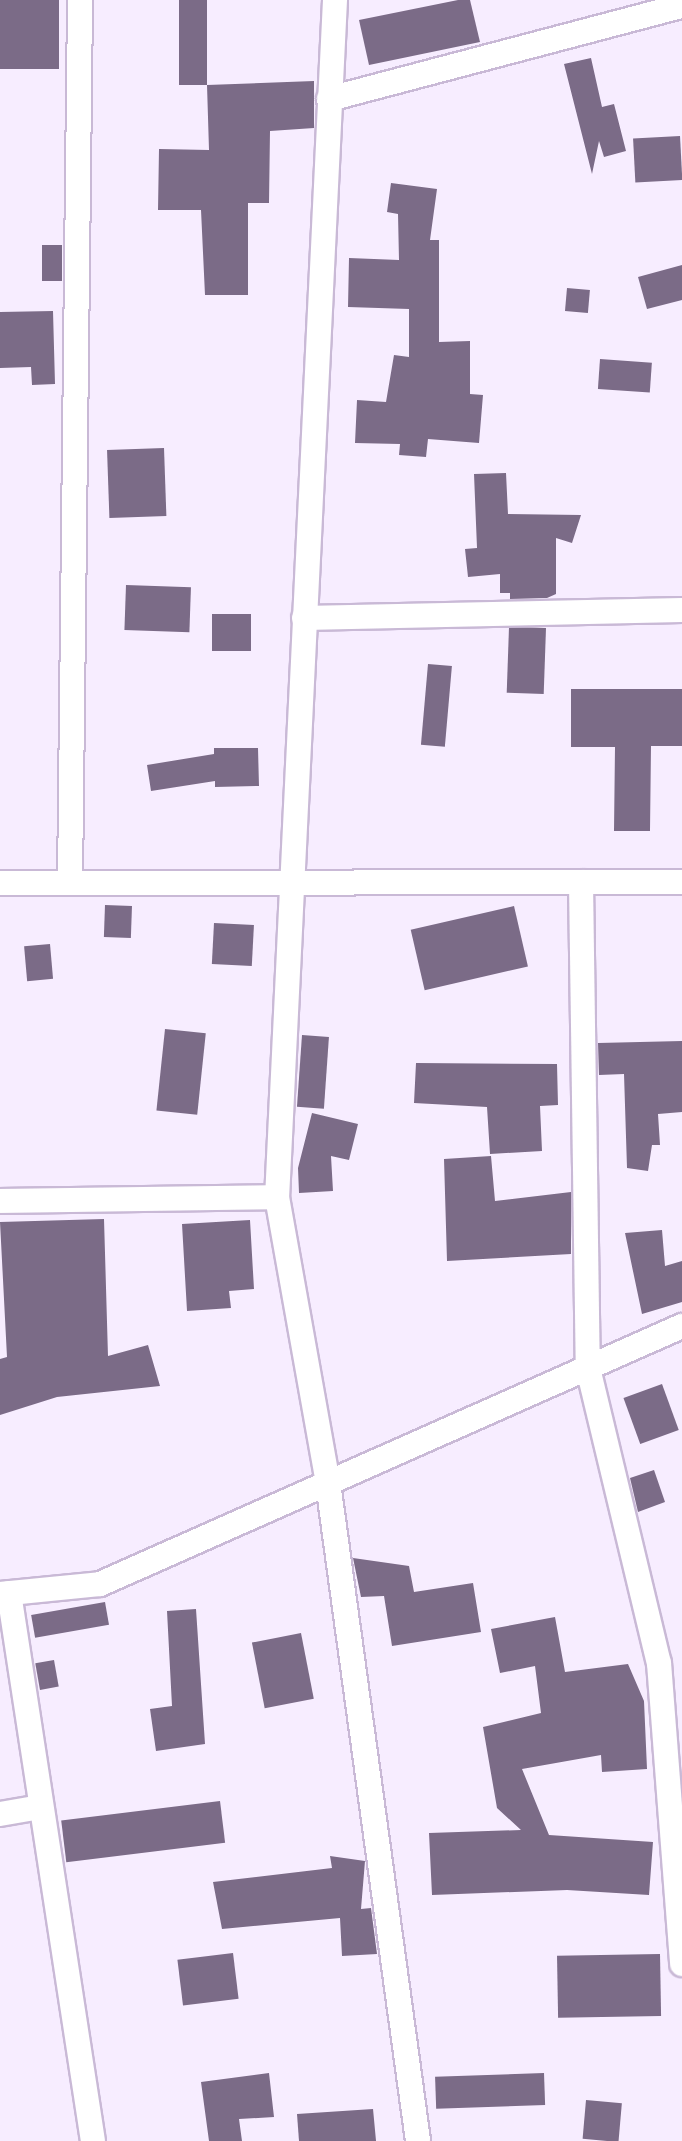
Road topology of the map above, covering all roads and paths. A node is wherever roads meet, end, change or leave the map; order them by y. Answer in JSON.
{"nodes":[{"id":1,"x":80,"y":0,"type":"edge"},
{"id":2,"x":335,"y":0,"type":"edge"},
{"id":3,"x":682,"y":6,"type":"edge"},
{"id":4,"x":328,"y":99,"type":"junction"},
{"id":5,"x":682,"y":610,"type":"edge"},
{"id":6,"x":304,"y":618,"type":"junction"},
{"id":7,"x":292,"y":882,"type":"junction"},
{"id":8,"x":581,"y":882,"type":"junction"},
{"id":9,"x":682,"y":882,"type":"edge"},
{"id":10,"x":0,"y":883,"type":"edge"},
{"id":11,"x":70,"y":883,"type":"junction"},
{"id":12,"x":277,"y":1197,"type":"junction"},
{"id":13,"x":0,"y":1201,"type":"edge"},
{"id":14,"x":682,"y":1326,"type":"edge"},
{"id":15,"x":588,"y":1368,"type":"junction"},
{"id":16,"x":327,"y":1483,"type":"junction"},
{"id":17,"x":4,"y":1593,"type":"edge"},
{"id":18,"x":40,"y":1807,"type":"junction"},
{"id":19,"x":0,"y":1814,"type":"edge"},
{"id":20,"x":682,"y":1964,"type":"edge"},
{"id":21,"x":93,"y":2141,"type":"edge"},
{"id":22,"x":418,"y":2141,"type":"edge"}],
"edges":[{"from":1,"to":11,"type":"street"},
{"from":2,"to":4,"type":"street"},
{"from":3,"to":4,"type":"street"},
{"from":4,"to":6,"type":"street"},
{"from":5,"to":6,"type":"street"},
{"from":6,"to":7,"type":"street"},
{"from":7,"to":8,"type":"street"},
{"from":7,"to":11,"type":"street"},
{"from":7,"to":12,"type":"street"},
{"from":8,"to":9,"type":"street"},
{"from":8,"to":15,"type":"street"},
{"from":10,"to":11,"type":"street"},
{"from":12,"to":13,"type":"street"},
{"from":12,"to":16,"type":"street"},
{"from":14,"to":15,"type":"street"},
{"from":15,"to":16,"type":"street"},
{"from":15,"to":20,"type":"street"},
{"from":16,"to":17,"type":"street"},
{"from":16,"to":22,"type":"street"},
{"from":17,"to":18,"type":"street"},
{"from":18,"to":19,"type":"street"},
{"from":18,"to":21,"type":"street"}]}
